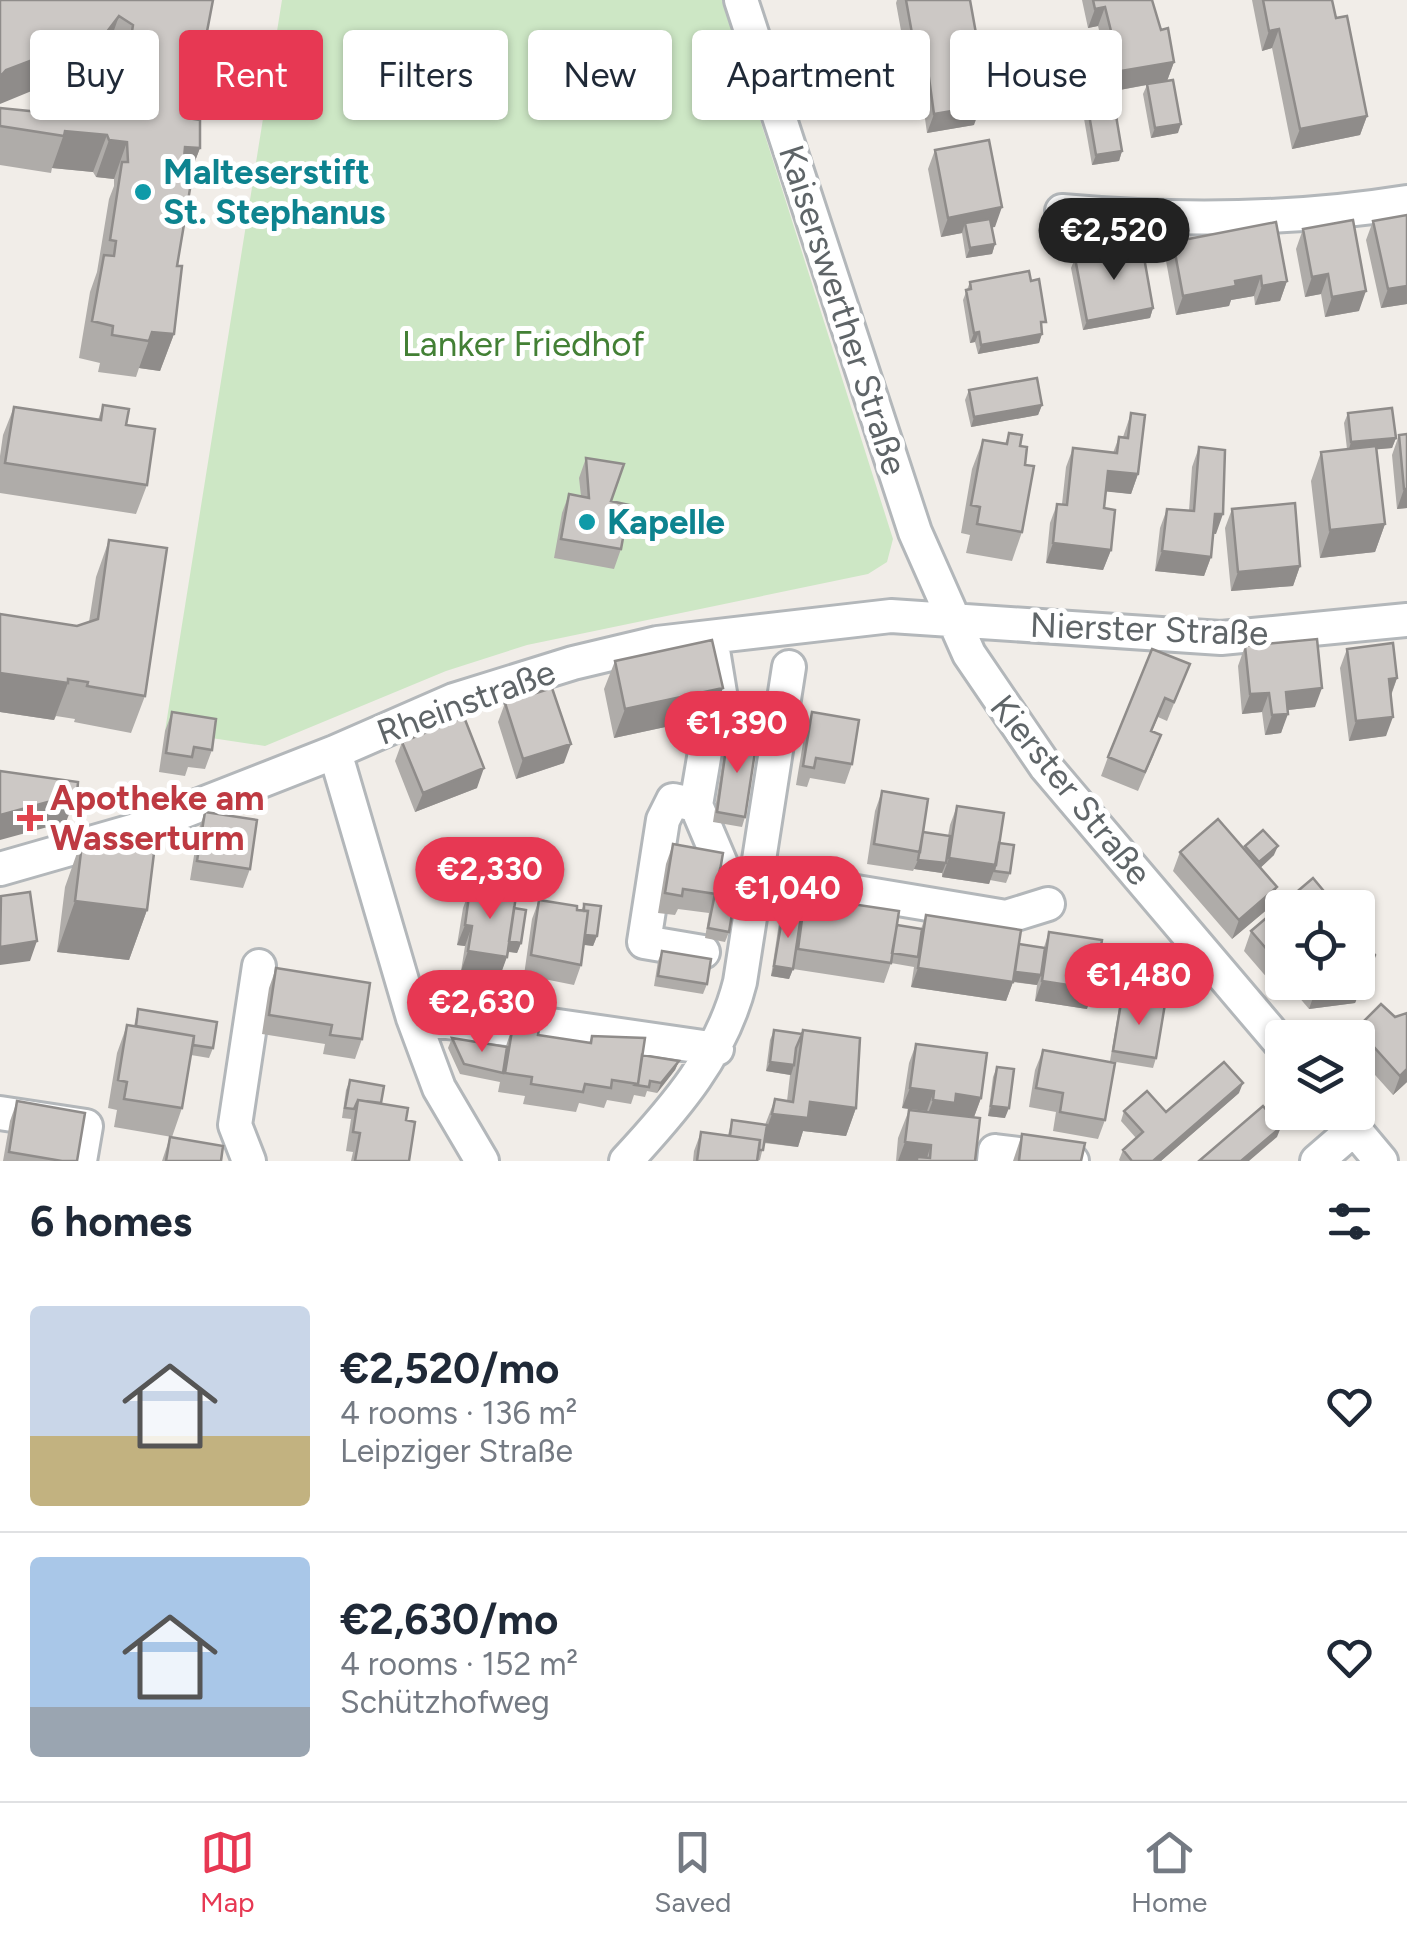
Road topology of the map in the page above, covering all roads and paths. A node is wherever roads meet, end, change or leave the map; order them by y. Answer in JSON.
{"nodes":[{"id":1,"x":741,"y":0,"type":"edge"},
{"id":2,"x":1407,"y":202,"type":"edge"},
{"id":3,"x":1062,"y":211,"type":"dead end"},
{"id":4,"x":950,"y":618,"type":"junction"},
{"id":5,"x":1407,"y":620,"type":"edge"},
{"id":6,"x":710,"y":636,"type":"junction"},
{"id":7,"x":790,"y":668,"type":"dead end"},
{"id":8,"x":335,"y":752,"type":"junction"},
{"id":9,"x":696,"y":805,"type":"junction"},
{"id":10,"x":0,"y":869,"type":"edge"},
{"id":11,"x":740,"y":873,"type":"junction"},
{"id":12,"x":1048,"y":904,"type":"dead end"},
{"id":13,"x":704,"y":952,"type":"dead end"},
{"id":14,"x":259,"y":966,"type":"dead end"},
{"id":15,"x":413,"y":1018,"type":"junction"},
{"id":16,"x":1265,"y":1025,"type":"edge"},
{"id":17,"x":717,"y":1049,"type":"junction"},
{"id":18,"x":0,"y":1112,"type":"edge"},
{"id":19,"x":1340,"y":1130,"type":"edge"},
{"id":20,"x":1355,"y":1130,"type":"edge"},
{"id":21,"x":80,"y":1161,"type":"edge"},
{"id":22,"x":249,"y":1161,"type":"edge"},
{"id":23,"x":482,"y":1161,"type":"edge"},
{"id":24,"x":626,"y":1161,"type":"edge"},
{"id":25,"x":994,"y":1161,"type":"edge"},
{"id":26,"x":1072,"y":1161,"type":"edge"},
{"id":27,"x":1317,"y":1161,"type":"edge"},
{"id":28,"x":1381,"y":1161,"type":"edge"}],
"edges":[{"from":1,"to":4,"type":"street","name":"Kaiserswerther Straße"},
{"from":2,"to":3,"type":"street"},
{"from":4,"to":5,"type":"street","name":"Nierster Straße"},
{"from":4,"to":6,"type":"street","name":"Rheinstraße"},
{"from":4,"to":16,"type":"street","name":"Kierster Straße"},
{"from":6,"to":8,"type":"street","name":"Rheinstraße"},
{"from":6,"to":9,"type":"street"},
{"from":7,"to":11,"type":"street"},
{"from":8,"to":10,"type":"street","name":"Rheinstraße"},
{"from":8,"to":15,"type":"street"},
{"from":9,"to":11,"type":"street"},
{"from":9,"to":13,"type":"street"},
{"from":11,"to":12,"type":"street"},
{"from":11,"to":17,"type":"street"},
{"from":14,"to":22,"type":"street"},
{"from":15,"to":17,"type":"street"},
{"from":15,"to":23,"type":"street"},
{"from":17,"to":24,"type":"street"},
{"from":18,"to":21,"type":"street"},
{"from":19,"to":27,"type":"street"},
{"from":20,"to":28,"type":"street"},
{"from":25,"to":26,"type":"street"}]}
